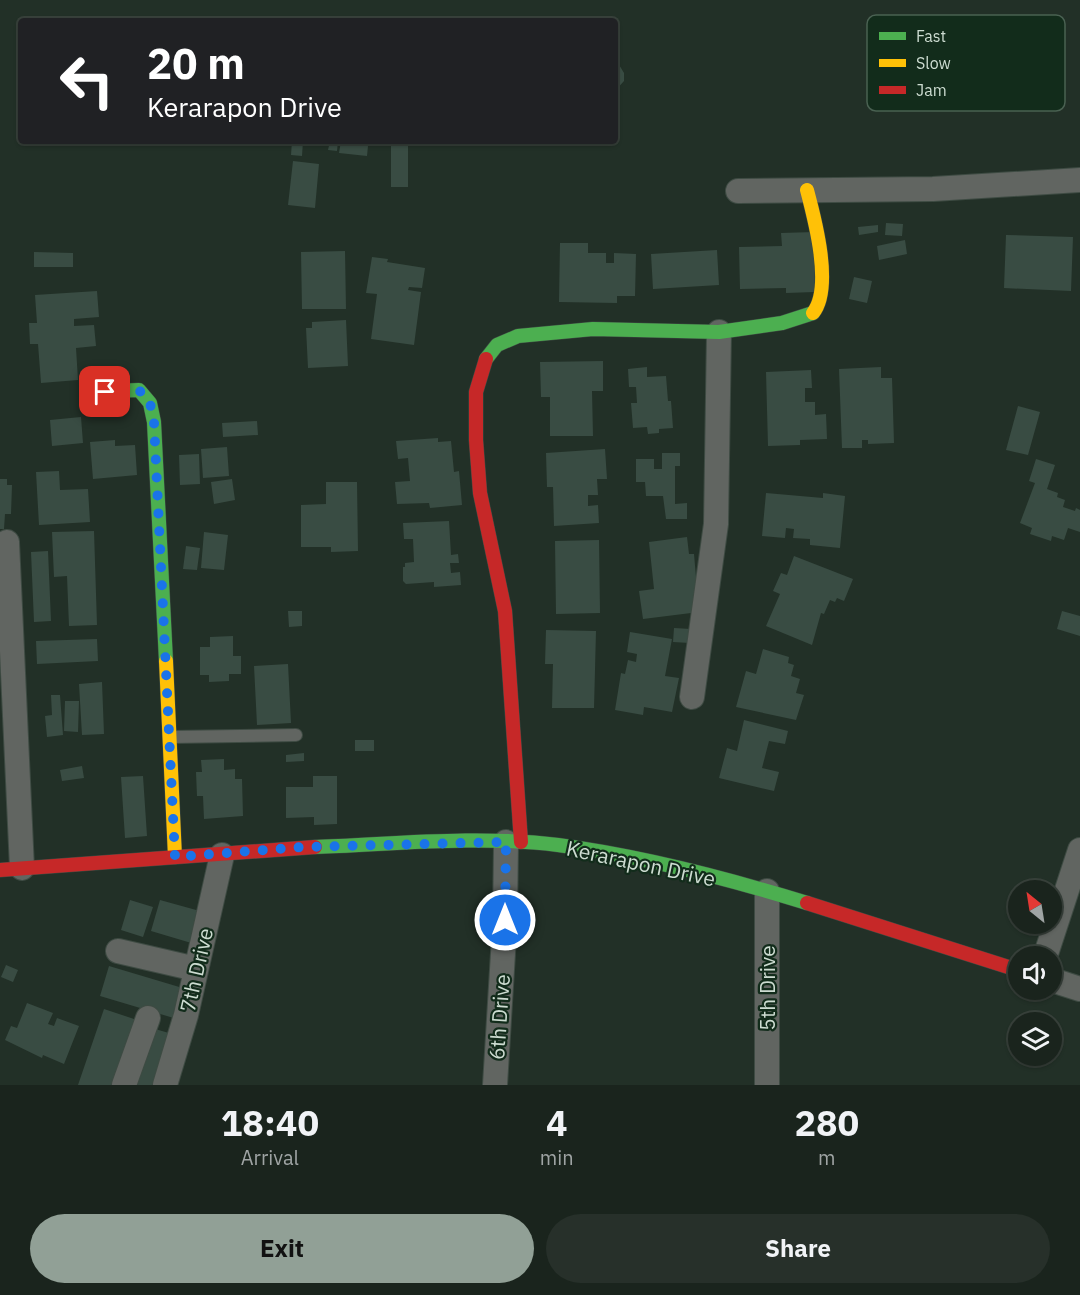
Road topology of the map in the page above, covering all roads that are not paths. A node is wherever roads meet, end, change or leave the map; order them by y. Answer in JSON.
{"nodes":[{"id":1,"x":1080,"y":180,"type":"edge"},
{"id":2,"x":807,"y":190,"type":"junction"},
{"id":3,"x":738,"y":191,"type":"dead end"},
{"id":4,"x":719,"y":332,"type":"junction"},
{"id":5,"x":88,"y":393,"type":"dead end"},
{"id":6,"x":7,"y":542,"type":"dead end"},
{"id":7,"x":692,"y":697,"type":"dead end"},
{"id":8,"x":296,"y":735,"type":"dead end"},
{"id":9,"x":169,"y":737,"type":"junction"},
{"id":10,"x":514,"y":842,"type":"junction"},
{"id":11,"x":1080,"y":850,"type":"edge"},
{"id":12,"x":222,"y":855,"type":"junction"},
{"id":13,"x":175,"y":857,"type":"junction"},
{"id":14,"x":11,"y":869,"type":"edge"},
{"id":15,"x":767,"y":891,"type":"junction"},
{"id":16,"x":1049,"y":946,"type":"edge"},
{"id":17,"x":118,"y":951,"type":"dead end"},
{"id":18,"x":1008,"y":967,"type":"edge"},
{"id":19,"x":196,"y":969,"type":"junction"},
{"id":20,"x":1062,"y":983,"type":"edge"},
{"id":21,"x":1080,"y":989,"type":"edge"},
{"id":22,"x":148,"y":1018,"type":"dead end"},
{"id":23,"x":124,"y":1085,"type":"edge"},
{"id":24,"x":165,"y":1085,"type":"edge"},
{"id":25,"x":495,"y":1085,"type":"edge"},
{"id":26,"x":767,"y":1085,"type":"edge"}],
"edges":[{"from":1,"to":2,"type":"street"},
{"from":2,"to":3,"type":"street"},
{"from":2,"to":4,"type":"street"},
{"from":4,"to":7,"type":"street"},
{"from":4,"to":10,"type":"street"},
{"from":5,"to":9,"type":"street"},
{"from":6,"to":14,"type":"street"},
{"from":8,"to":9,"type":"lane"},
{"from":9,"to":13,"type":"street"},
{"from":10,"to":12,"type":"street","name":"Kerarapon Drive"},
{"from":10,"to":15,"type":"street","name":"Kerarapon Drive"},
{"from":10,"to":25,"type":"street","name":"6th Drive"},
{"from":11,"to":16,"type":"street"},
{"from":12,"to":13,"type":"street","name":"Kerarapon Drive"},
{"from":12,"to":19,"type":"street","name":"7th Drive"},
{"from":13,"to":14,"type":"street","name":"Kerarapon Drive"},
{"from":15,"to":18,"type":"street","name":"Kerarapon Drive"},
{"from":15,"to":26,"type":"street","name":"5th Drive"},
{"from":17,"to":19,"type":"street"},
{"from":19,"to":24,"type":"street","name":"7th Drive"},
{"from":20,"to":21,"type":"street"},
{"from":22,"to":23,"type":"street"}]}
